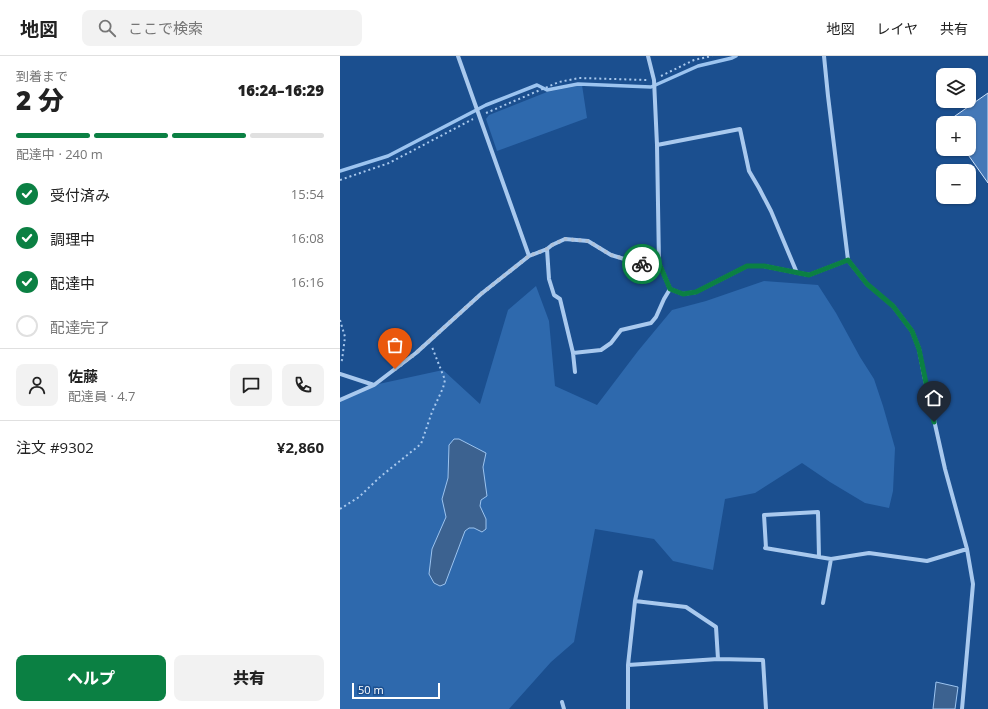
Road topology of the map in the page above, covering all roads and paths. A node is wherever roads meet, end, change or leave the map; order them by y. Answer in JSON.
{"nodes":[{"id":1,"x":458,"y":56,"type":"edge"},
{"id":2,"x":648,"y":56,"type":"edge"},
{"id":3,"x":712,"y":56,"type":"edge"},
{"id":4,"x":824,"y":56,"type":"edge"},
{"id":5,"x":654,"y":80,"type":"junction"},
{"id":6,"x":479,"y":116,"type":"junction"},
{"id":7,"x":657,"y":145,"type":"junction"},
{"id":8,"x":340,"y":180,"type":"edge"},
{"id":9,"x":547,"y":249,"type":"junction"},
{"id":10,"x":529,"y":256,"type":"junction"},
{"id":11,"x":848,"y":260,"type":"junction"},
{"id":12,"x":659,"y":263,"type":"junction"},
{"id":13,"x":797,"y":273,"type":"junction"},
{"id":14,"x":670,"y":289,"type":"junction"},
{"id":15,"x":340,"y":320,"type":"edge"},
{"id":16,"x":429,"y":341,"type":"junction"},
{"id":17,"x":573,"y":353,"type":"junction"},
{"id":18,"x":340,"y":363,"type":"edge"},
{"id":19,"x":575,"y":372,"type":"dead end"},
{"id":20,"x":340,"y":374,"type":"edge"},
{"id":21,"x":374,"y":385,"type":"junction"},
{"id":22,"x":340,"y":400,"type":"edge"},
{"id":23,"x":340,"y":509,"type":"edge"},
{"id":24,"x":967,"y":549,"type":"junction"},
{"id":25,"x":819,"y":557,"type":"dead end"},
{"id":26,"x":831,"y":559,"type":"junction"},
{"id":27,"x":640,"y":572,"type":"dead end"},
{"id":28,"x":635,"y":601,"type":"junction"},
{"id":29,"x":823,"y":603,"type":"dead end"},
{"id":30,"x":718,"y":660,"type":"junction"},
{"id":31,"x":628,"y":665,"type":"junction"},
{"id":32,"x":562,"y":702,"type":"dead end"},
{"id":33,"x":564,"y":709,"type":"edge"},
{"id":34,"x":628,"y":709,"type":"edge"},
{"id":35,"x":766,"y":709,"type":"edge"},
{"id":36,"x":962,"y":709,"type":"edge"}],
"edges":[{"from":1,"to":6,"type":"street"},
{"from":2,"to":5,"type":"street"},
{"from":3,"to":5,"type":"path"},
{"from":4,"to":11,"type":"street"},
{"from":5,"to":6,"type":"path"},
{"from":5,"to":7,"type":"street"},
{"from":6,"to":8,"type":"path"},
{"from":6,"to":10,"type":"street"},
{"from":7,"to":12,"type":"street"},
{"from":7,"to":13,"type":"street"},
{"from":9,"to":10,"type":"street"},
{"from":9,"to":12,"type":"street"},
{"from":9,"to":17,"type":"street"},
{"from":10,"to":16,"type":"street"},
{"from":11,"to":13,"type":"street"},
{"from":11,"to":24,"type":"street"},
{"from":12,"to":14,"type":"street"},
{"from":13,"to":14,"type":"street"},
{"from":14,"to":17,"type":"street"},
{"from":15,"to":18,"type":"path"},
{"from":16,"to":21,"type":"street"},
{"from":16,"to":23,"type":"path"},
{"from":17,"to":19,"type":"street"},
{"from":20,"to":21,"type":"street"},
{"from":21,"to":22,"type":"street"},
{"from":24,"to":26,"type":"street"},
{"from":24,"to":36,"type":"street"},
{"from":25,"to":26,"type":"street"},
{"from":26,"to":29,"type":"street"},
{"from":27,"to":28,"type":"street"},
{"from":28,"to":30,"type":"street"},
{"from":28,"to":31,"type":"street"},
{"from":30,"to":31,"type":"street"},
{"from":30,"to":35,"type":"street"},
{"from":31,"to":34,"type":"street"},
{"from":32,"to":33,"type":"street"}]}
